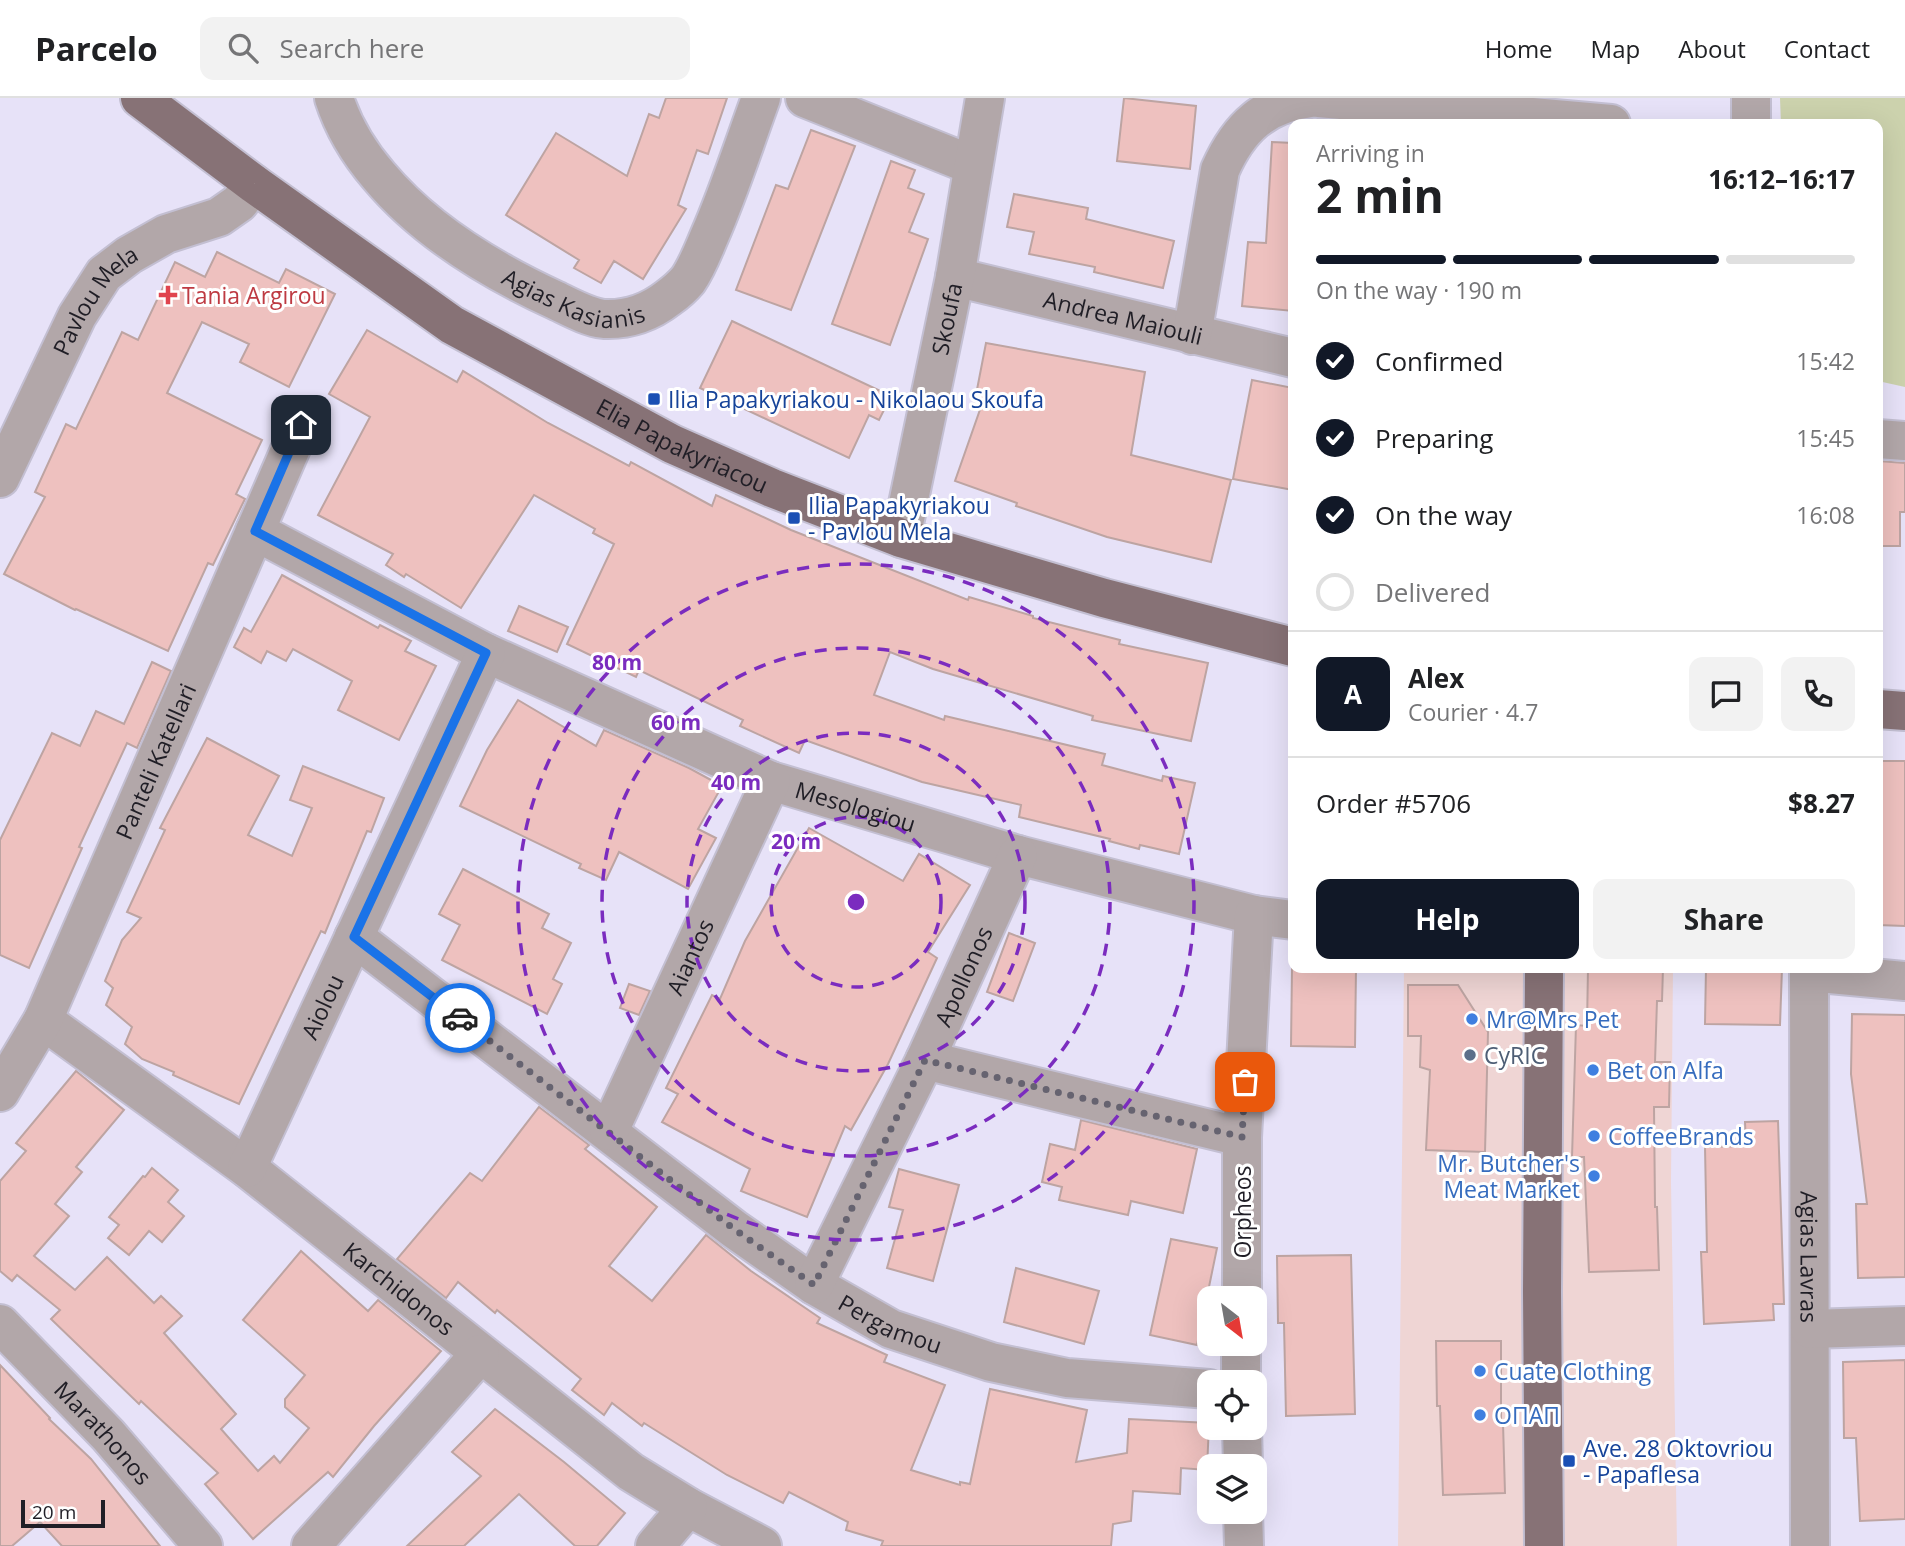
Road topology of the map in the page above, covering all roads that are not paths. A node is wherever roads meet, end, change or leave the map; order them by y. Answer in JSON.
{"nodes":[{"id":1,"x":140,"y":98,"type":"edge"},
{"id":2,"x":334,"y":98,"type":"edge"},
{"id":3,"x":761,"y":98,"type":"edge"},
{"id":4,"x":805,"y":98,"type":"edge"},
{"id":5,"x":985,"y":98,"type":"edge"},
{"id":6,"x":1311,"y":98,"type":"edge"},
{"id":7,"x":1319,"y":98,"type":"edge"},
{"id":8,"x":1751,"y":98,"type":"edge"},
{"id":9,"x":1555,"y":119,"type":"edge"},
{"id":10,"x":1751,"y":119,"type":"edge"},
{"id":11,"x":972,"y":165,"type":"junction"},
{"id":12,"x":254,"y":184,"type":"junction"},
{"id":13,"x":955,"y":276,"type":"junction"},
{"id":14,"x":1192,"y":335,"type":"junction"},
{"id":15,"x":1288,"y":357,"type":"edge"},
{"id":16,"x":301,"y":425,"type":"dead end"},
{"id":17,"x":1883,"y":439,"type":"edge"},
{"id":18,"x":1905,"y":441,"type":"edge"},
{"id":19,"x":0,"y":478,"type":"edge"},
{"id":20,"x":255,"y":531,"type":"junction"},
{"id":21,"x":901,"y":538,"type":"junction"},
{"id":22,"x":1288,"y":646,"type":"edge"},
{"id":23,"x":486,"y":653,"type":"junction"},
{"id":24,"x":1883,"y":710,"type":"edge"},
{"id":25,"x":1905,"y":712,"type":"edge"},
{"id":26,"x":771,"y":781,"type":"junction"},
{"id":27,"x":1018,"y":855,"type":"junction"},
{"id":28,"x":1254,"y":915,"type":"junction"},
{"id":29,"x":1288,"y":919,"type":"edge"},
{"id":30,"x":354,"y":937,"type":"junction"},
{"id":31,"x":1545,"y":973,"type":"edge"},
{"id":32,"x":1809,"y":973,"type":"edge"},
{"id":33,"x":1835,"y":973,"type":"edge"},
{"id":34,"x":1905,"y":981,"type":"edge"},
{"id":35,"x":43,"y":1020,"type":"junction"},
{"id":36,"x":925,"y":1060,"type":"junction"},
{"id":37,"x":0,"y":1092,"type":"edge"},
{"id":38,"x":609,"y":1131,"type":"junction"},
{"id":39,"x":1242,"y":1137,"type":"junction"},
{"id":40,"x":247,"y":1168,"type":"junction"},
{"id":41,"x":814,"y":1285,"type":"junction"},
{"id":42,"x":1242,"y":1286,"type":"edge"},
{"id":43,"x":0,"y":1324,"type":"edge"},
{"id":44,"x":1905,"y":1326,"type":"edge"},
{"id":45,"x":1810,"y":1329,"type":"junction"},
{"id":46,"x":480,"y":1354,"type":"junction"},
{"id":47,"x":1197,"y":1388,"type":"edge"},
{"id":48,"x":688,"y":1507,"type":"junction"},
{"id":49,"x":1243,"y":1524,"type":"edge"},
{"id":50,"x":203,"y":1546,"type":"edge"},
{"id":51,"x":311,"y":1546,"type":"edge"},
{"id":52,"x":655,"y":1546,"type":"edge"},
{"id":53,"x":762,"y":1546,"type":"edge"},
{"id":54,"x":1244,"y":1546,"type":"edge"},
{"id":55,"x":1544,"y":1546,"type":"edge"},
{"id":56,"x":1810,"y":1546,"type":"edge"}],
"edges":[{"from":1,"to":12,"type":"main road","name":"Elia Papakyriacou"},
{"from":2,"to":3,"type":"street","name":"Agias Kasianis"},
{"from":4,"to":11,"type":"street"},
{"from":5,"to":11,"type":"street","name":"Skoufa"},
{"from":6,"to":14,"type":"street"},
{"from":7,"to":9,"type":"street"},
{"from":8,"to":10,"type":"street"},
{"from":11,"to":13,"type":"street","name":"Skoufa"},
{"from":12,"to":19,"type":"street","name":"Pavlou Mela"},
{"from":12,"to":21,"type":"main road","name":"Elia Papakyriacou"},
{"from":13,"to":14,"type":"street","name":"Andrea Maiouli"},
{"from":13,"to":21,"type":"street","name":"Skoufa"},
{"from":14,"to":15,"type":"street","name":"Andrea Maiouli"},
{"from":16,"to":20,"type":"street","name":"Panteli Katellari"},
{"from":17,"to":18,"type":"street"},
{"from":20,"to":23,"type":"street","name":"Mesologiou"},
{"from":20,"to":35,"type":"street","name":"Panteli Katellari"},
{"from":21,"to":22,"type":"main road","name":"Elia Papakyriacou"},
{"from":23,"to":26,"type":"street","name":"Mesologiou"},
{"from":23,"to":30,"type":"street","name":"Aiolou"},
{"from":24,"to":25,"type":"main road"},
{"from":26,"to":27,"type":"street","name":"Mesologiou"},
{"from":26,"to":38,"type":"street","name":"Aiantos"},
{"from":27,"to":28,"type":"street","name":"Mesologiou"},
{"from":27,"to":36,"type":"street","name":"Apollonos"},
{"from":28,"to":29,"type":"street","name":"Mesologiou"},
{"from":28,"to":39,"type":"street","name":"Orpheos"},
{"from":30,"to":38,"type":"street","name":"Pergamou"},
{"from":30,"to":40,"type":"street","name":"Aiolou"},
{"from":31,"to":55,"type":"main road"},
{"from":32,"to":45,"type":"street","name":"Agias Lavras"},
{"from":33,"to":34,"type":"street"},
{"from":35,"to":37,"type":"street","name":"Panteli Katellari"},
{"from":35,"to":40,"type":"street","name":"Karchidonos"},
{"from":36,"to":39,"type":"street"},
{"from":36,"to":41,"type":"street","name":"Apollonos"},
{"from":38,"to":41,"type":"street","name":"Pergamou"},
{"from":39,"to":42,"type":"street","name":"Orpheos"},
{"from":40,"to":46,"type":"street","name":"Karchidonos"},
{"from":41,"to":47,"type":"street","name":"Pergamou"},
{"from":43,"to":50,"type":"street","name":"Marathonos"},
{"from":44,"to":45,"type":"street"},
{"from":45,"to":56,"type":"street","name":"Agias Lavras"},
{"from":46,"to":48,"type":"street","name":"Karchidonos"},
{"from":46,"to":51,"type":"street"},
{"from":48,"to":52,"type":"street"},
{"from":48,"to":53,"type":"street","name":"Karchidonos"},
{"from":49,"to":54,"type":"street"}]}
